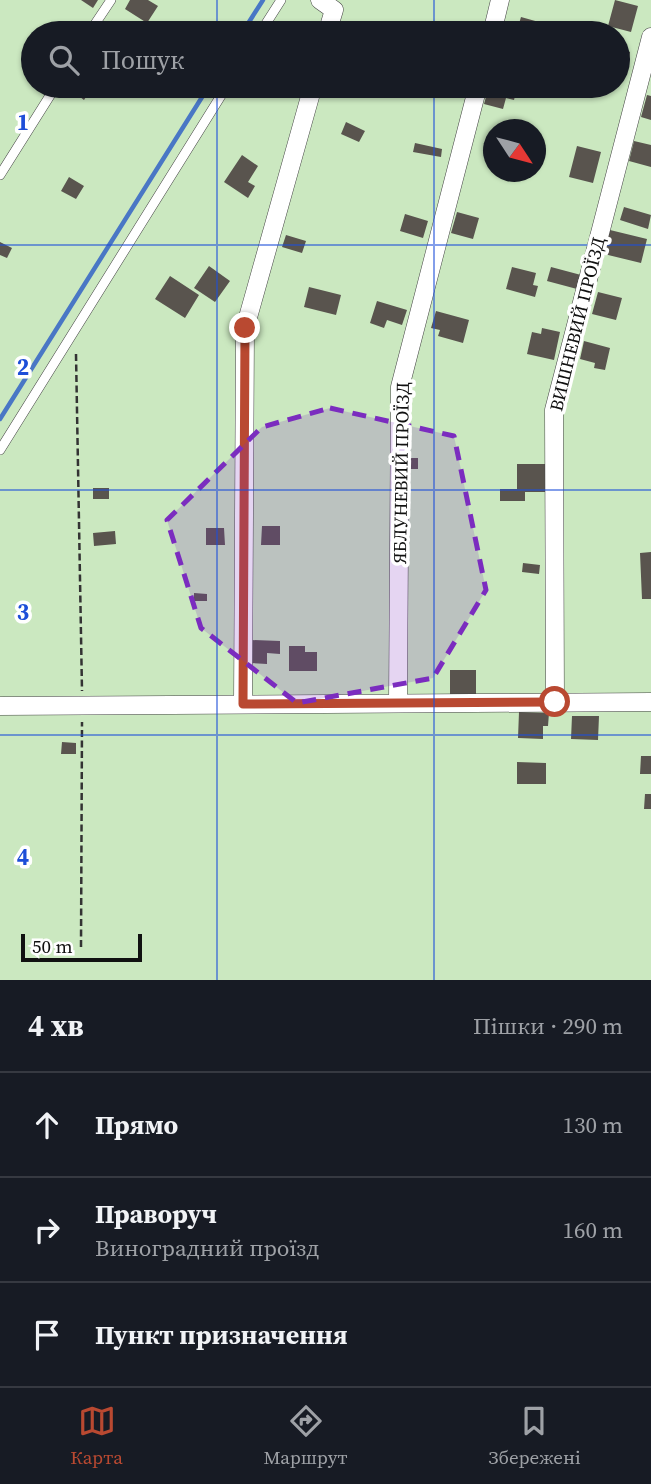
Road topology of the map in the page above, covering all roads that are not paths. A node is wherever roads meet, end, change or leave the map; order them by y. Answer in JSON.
{"nodes":[{"id":1,"x":111,"y":0,"type":"edge"},
{"id":2,"x":281,"y":0,"type":"edge"},
{"id":3,"x":320,"y":0,"type":"edge"},
{"id":4,"x":500,"y":0,"type":"edge"},
{"id":5,"x":97,"y":21,"type":"edge"},
{"id":6,"x":268,"y":21,"type":"edge"},
{"id":7,"x":330,"y":21,"type":"edge"},
{"id":8,"x":495,"y":21,"type":"edge"},
{"id":9,"x":651,"y":37,"type":"edge"},
{"id":10,"x":48,"y":98,"type":"edge"},
{"id":11,"x":220,"y":98,"type":"edge"},
{"id":12,"x":310,"y":98,"type":"edge"},
{"id":13,"x":475,"y":98,"type":"edge"},
{"id":14,"x":0,"y":175,"type":"edge"},
{"id":15,"x":0,"y":450,"type":"edge"},
{"id":16,"x":555,"y":702,"type":"junction"},
{"id":17,"x":651,"y":702,"type":"edge"},
{"id":18,"x":398,"y":703,"type":"junction"},
{"id":19,"x":243,"y":704,"type":"junction"},
{"id":20,"x":0,"y":706,"type":"edge"}],
"edges":[{"from":1,"to":5,"type":"lane"},
{"from":2,"to":6,"type":"lane"},
{"from":3,"to":7,"type":"street"},
{"from":4,"to":8,"type":"street"},
{"from":9,"to":16,"type":"street","name":"ВИШНЕВИЙ ПРОЇЗД"},
{"from":10,"to":14,"type":"lane"},
{"from":11,"to":15,"type":"lane"},
{"from":12,"to":19,"type":"street"},
{"from":13,"to":18,"type":"street","name":"ЯБЛУНЕВИЙ ПРОЇЗД"},
{"from":16,"to":17,"type":"street"},
{"from":16,"to":18,"type":"street"},
{"from":18,"to":19,"type":"street"},
{"from":19,"to":20,"type":"street"}]}
